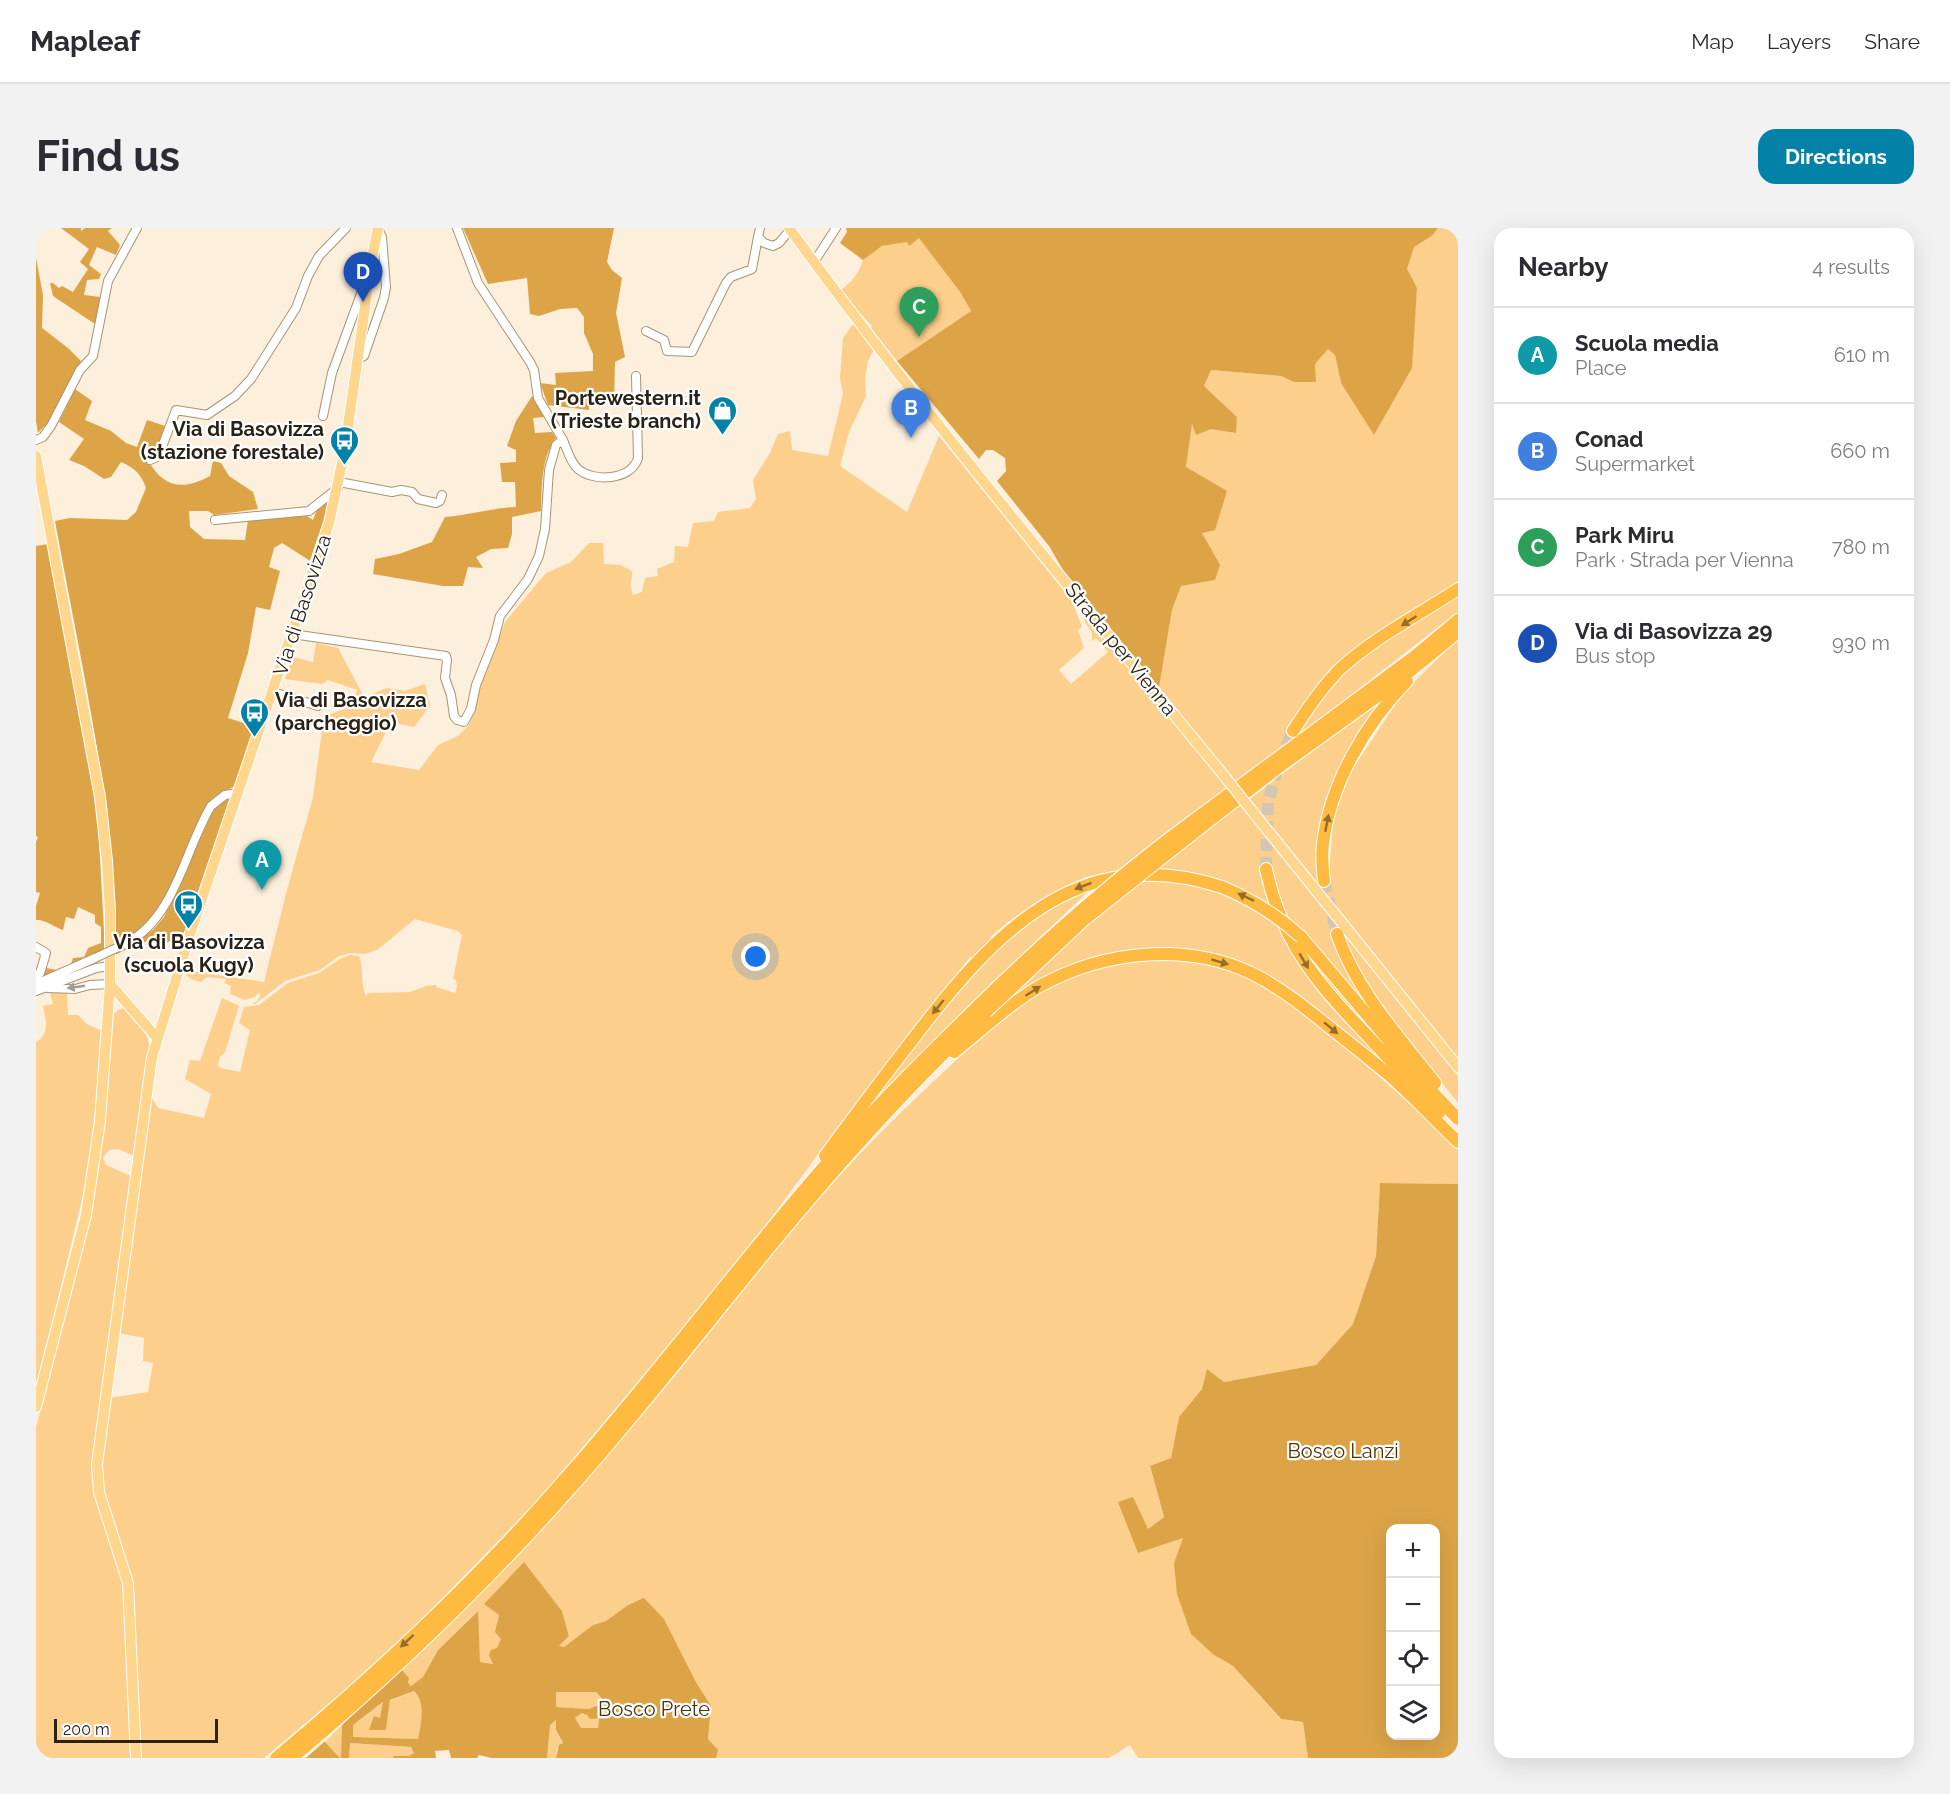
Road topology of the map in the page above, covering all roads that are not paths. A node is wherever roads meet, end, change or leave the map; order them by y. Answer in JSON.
{"nodes":[{"id":1,"x":137,"y":228,"type":"edge"},
{"id":2,"x":346,"y":228,"type":"edge"},
{"id":3,"x":457,"y":228,"type":"edge"},
{"id":4,"x":836,"y":228,"type":"edge"},
{"id":5,"x":378,"y":229,"type":"edge"},
{"id":6,"x":790,"y":229,"type":"edge"},
{"id":7,"x":759,"y":232,"type":"edge"},
{"id":8,"x":814,"y":262,"type":"junction"},
{"id":9,"x":368,"y":288,"type":"junction"},
{"id":10,"x":646,"y":331,"type":"dead end"},
{"id":11,"x":357,"y":359,"type":"junction"},
{"id":12,"x":636,"y":376,"type":"dead end"},
{"id":13,"x":323,"y":416,"type":"dead end"},
{"id":14,"x":36,"y":440,"type":"edge"},
{"id":15,"x":562,"y":440,"type":"junction"},
{"id":16,"x":36,"y":456,"type":"edge"},
{"id":17,"x":150,"y":460,"type":"dead end"},
{"id":18,"x":338,"y":485,"type":"junction"},
{"id":19,"x":442,"y":495,"type":"dead end"},
{"id":20,"x":215,"y":520,"type":"dead end"},
{"id":21,"x":1458,"y":589,"type":"edge"},
{"id":22,"x":1458,"y":620,"type":"edge"},
{"id":23,"x":1453,"y":632,"type":"edge"},
{"id":24,"x":292,"y":634,"type":"junction"},
{"id":25,"x":1437,"y":650,"type":"junction"},
{"id":26,"x":273,"y":692,"type":"junction"},
{"id":27,"x":318,"y":706,"type":"dead end"},
{"id":28,"x":1293,"y":731,"type":"tunnel mouth"},
{"id":29,"x":238,"y":793,"type":"junction"},
{"id":30,"x":1197,"y":823,"type":"junction"},
{"id":31,"x":1266,"y":869,"type":"tunnel mouth"},
{"id":32,"x":1324,"y":881,"type":"tunnel mouth"},
{"id":33,"x":1337,"y":934,"type":"tunnel mouth"},
{"id":34,"x":36,"y":946,"type":"edge"},
{"id":35,"x":110,"y":966,"type":"junction"},
{"id":36,"x":36,"y":977,"type":"edge"},
{"id":37,"x":110,"y":984,"type":"junction"},
{"id":38,"x":38,"y":988,"type":"edge"},
{"id":39,"x":982,"y":1008,"type":"junction"},
{"id":40,"x":157,"y":1038,"type":"junction"},
{"id":41,"x":1458,"y":1067,"type":"edge"},
{"id":42,"x":922,"y":1075,"type":"junction"},
{"id":43,"x":1458,"y":1113,"type":"edge"},
{"id":44,"x":1458,"y":1119,"type":"edge"},
{"id":45,"x":1458,"y":1134,"type":"edge"},
{"id":46,"x":1458,"y":1142,"type":"edge"},
{"id":47,"x":784,"y":1215,"type":"junction"},
{"id":48,"x":36,"y":1407,"type":"edge"},
{"id":49,"x":136,"y":1758,"type":"edge"},
{"id":50,"x":276,"y":1758,"type":"edge"},
{"id":51,"x":292,"y":1758,"type":"edge"}],
"edges":[{"from":1,"to":14,"type":"street"},
{"from":2,"to":17,"type":"street"},
{"from":3,"to":15,"type":"street"},
{"from":4,"to":8,"type":"street"},
{"from":5,"to":9,"type":"main road","name":"Via di Basovizza"},
{"from":5,"to":11,"type":"street"},
{"from":6,"to":7,"type":"street"},
{"from":6,"to":8,"type":"main road","name":"Strada per Vienna"},
{"from":7,"to":10,"type":"street"},
{"from":8,"to":41,"type":"main road","name":"Strada per Vienna","bridge":true},
{"from":9,"to":11,"type":"main road","name":"Via di Basovizza"},
{"from":9,"to":13,"type":"street"},
{"from":11,"to":18,"type":"main road","name":"Via di Basovizza"},
{"from":12,"to":15,"type":"street"},
{"from":15,"to":24,"type":"street"},
{"from":16,"to":35,"type":"main road"},
{"from":18,"to":19,"type":"street"},
{"from":18,"to":20,"type":"street"},
{"from":18,"to":24,"type":"main road","name":"Via di Basovizza"},
{"from":21,"to":28,"type":"highway","one_way":true},
{"from":22,"to":23,"type":"highway"},
{"from":23,"to":25,"type":"highway"},
{"from":23,"to":30,"type":"highway"},
{"from":24,"to":26,"type":"main road","name":"Via di Basovizza"},
{"from":25,"to":30,"type":"highway"},
{"from":32,"to":25,"type":"highway","one_way":true},
{"from":26,"to":27,"type":"street"},
{"from":26,"to":29,"type":"main road","name":"Via di Basovizza"},
{"from":29,"to":38,"type":"street","bridge":true},
{"from":29,"to":40,"type":"main road","name":"Via di Basovizza"},
{"from":30,"to":39,"type":"highway","bridge":true},
{"from":31,"to":45,"type":"highway","one_way":true},
{"from":33,"to":43,"type":"highway"},
{"from":34,"to":36,"type":"street"},
{"from":35,"to":37,"type":"main road"},
{"from":35,"to":38,"type":"street"},
{"from":37,"to":38,"type":"street","one_way":true},
{"from":37,"to":40,"type":"main road"},
{"from":37,"to":48,"type":"main road"},
{"from":39,"to":42,"type":"highway"},
{"from":39,"to":47,"type":"highway"},
{"from":40,"to":49,"type":"main road","name":"Via di Basovizza"},
{"from":42,"to":46,"type":"highway","one_way":true},
{"from":42,"to":51,"type":"highway"},
{"from":44,"to":47,"type":"highway","one_way":true,"bridge":true},
{"from":47,"to":50,"type":"highway","one_way":true}]}
